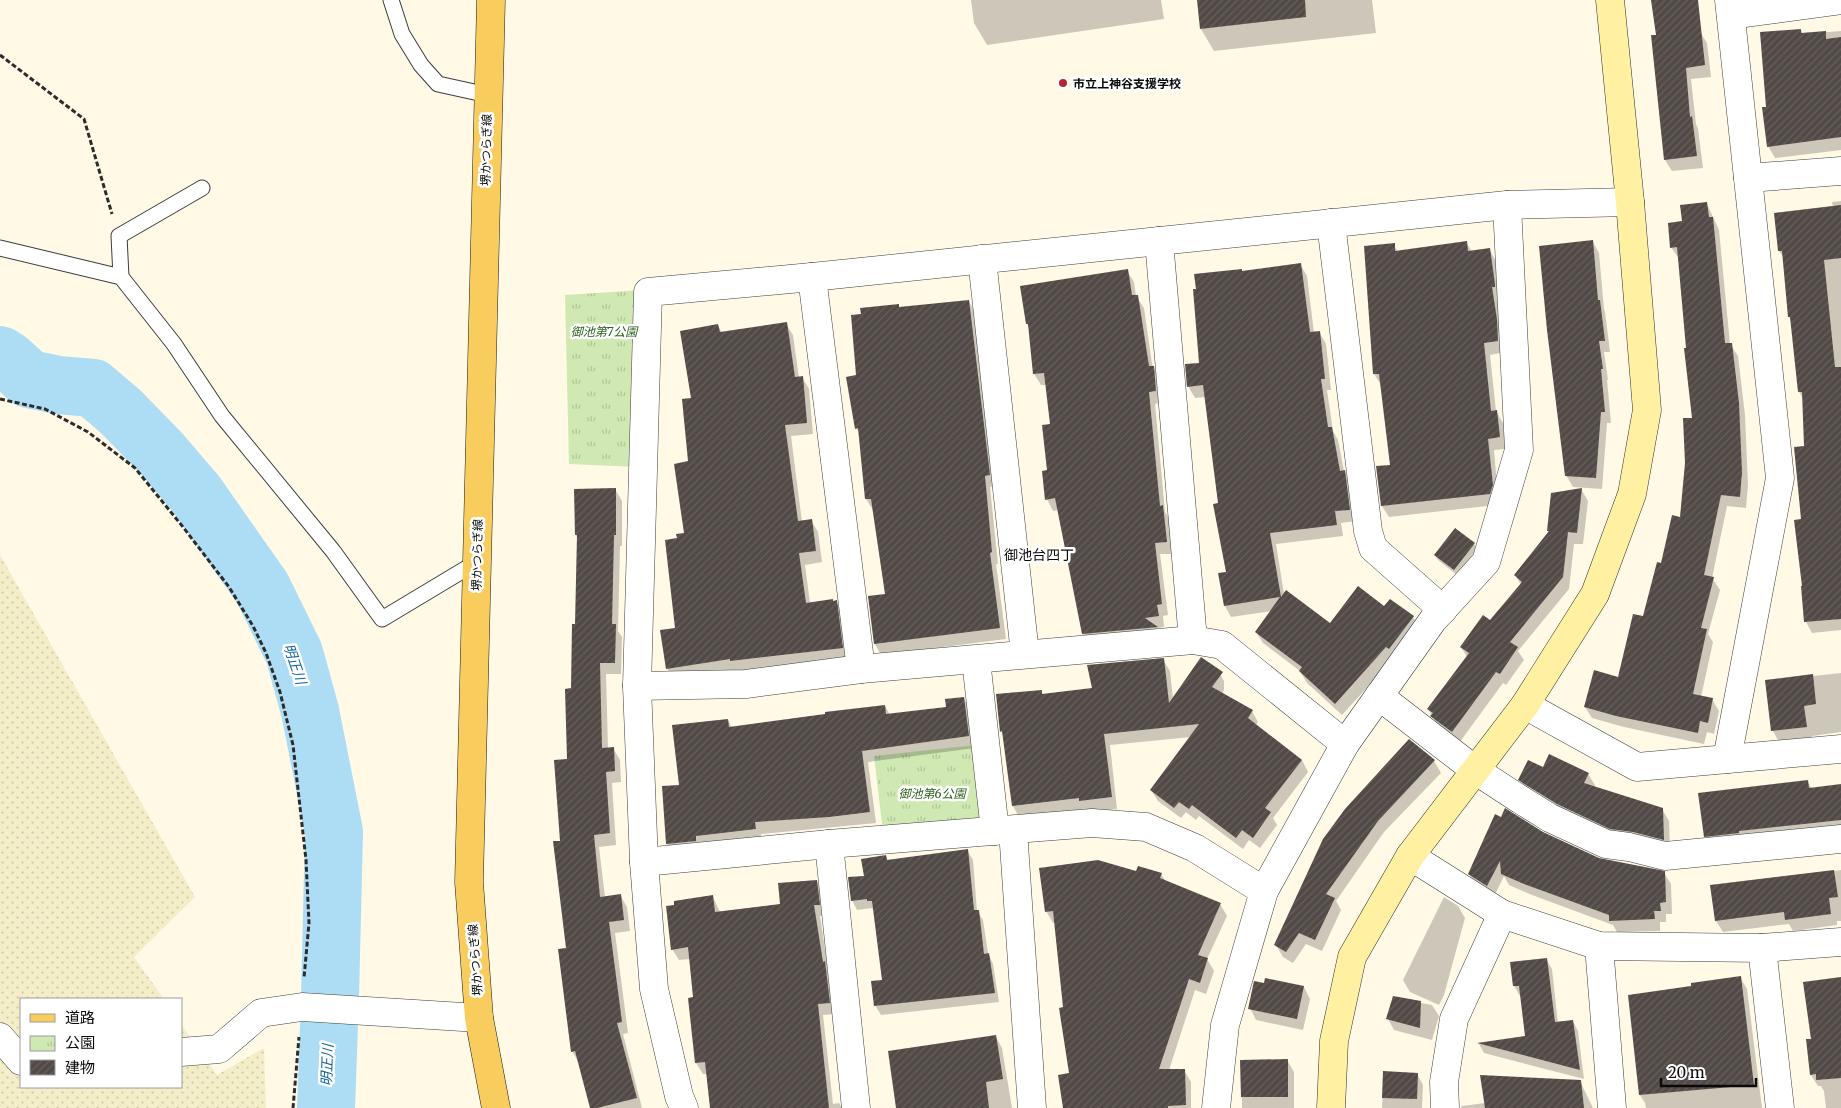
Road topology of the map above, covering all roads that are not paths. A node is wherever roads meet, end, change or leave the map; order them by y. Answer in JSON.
{"nodes":[{"id":1,"x":391,"y":0,"type":"edge"},
{"id":2,"x":491,"y":0,"type":"edge"},
{"id":3,"x":1610,"y":0,"type":"edge"},
{"id":4,"x":1841,"y":0,"type":"edge"},
{"id":5,"x":1730,"y":7,"type":"edge"},
{"id":6,"x":488,"y":95,"type":"junction"},
{"id":7,"x":1841,"y":171,"type":"edge"},
{"id":8,"x":1748,"y":178,"type":"junction"},
{"id":9,"x":202,"y":188,"type":"dead end"},
{"id":10,"x":1630,"y":202,"type":"junction"},
{"id":11,"x":1507,"y":205,"type":"junction"},
{"id":12,"x":1331,"y":223,"type":"junction"},
{"id":13,"x":1159,"y":242,"type":"junction"},
{"id":14,"x":0,"y":248,"type":"edge"},
{"id":15,"x":982,"y":259,"type":"junction"},
{"id":16,"x":121,"y":277,"type":"junction"},
{"id":17,"x":812,"y":277,"type":"junction"},
{"id":18,"x":477,"y":562,"type":"junction"},
{"id":19,"x":1443,"y":610,"type":"junction"},
{"id":20,"x":1193,"y":640,"type":"junction"},
{"id":21,"x":1025,"y":654,"type":"junction"},
{"id":22,"x":976,"y":660,"type":"junction"},
{"id":23,"x":861,"y":669,"type":"junction"},
{"id":24,"x":637,"y":686,"type":"junction"},
{"id":25,"x":1379,"y":696,"type":"junction"},
{"id":26,"x":1525,"y":705,"type":"junction"},
{"id":27,"x":1345,"y":744,"type":"junction"},
{"id":28,"x":1841,"y":749,"type":"edge"},
{"id":29,"x":1727,"y":759,"type":"junction"},
{"id":30,"x":1476,"y":770,"type":"junction"},
{"id":31,"x":1004,"y":830,"type":"junction"},
{"id":32,"x":1841,"y":838,"type":"edge"},
{"id":33,"x":828,"y":844,"type":"junction"},
{"id":34,"x":1410,"y":856,"type":"junction"},
{"id":35,"x":644,"y":862,"type":"junction"},
{"id":36,"x":1264,"y":890,"type":"junction"},
{"id":37,"x":1502,"y":914,"type":"junction"},
{"id":38,"x":1841,"y":942,"type":"edge"},
{"id":39,"x":1599,"y":946,"type":"junction"},
{"id":40,"x":1762,"y":948,"type":"junction"},
{"id":41,"x":480,"y":1018,"type":"junction"},
{"id":42,"x":0,"y":1037,"type":"edge"},
{"id":43,"x":182,"y":1052,"type":"edge"},
{"id":44,"x":20,"y":1059,"type":"edge"},
{"id":45,"x":496,"y":1108,"type":"edge"},
{"id":46,"x":684,"y":1108,"type":"edge"},
{"id":47,"x":856,"y":1108,"type":"edge"},
{"id":48,"x":1032,"y":1108,"type":"edge"},
{"id":49,"x":1216,"y":1108,"type":"edge"},
{"id":50,"x":1331,"y":1108,"type":"edge"},
{"id":51,"x":1445,"y":1108,"type":"edge"},
{"id":52,"x":1612,"y":1108,"type":"edge"},
{"id":53,"x":1780,"y":1108,"type":"edge"}],
"edges":[{"from":1,"to":6,"type":"lane"},
{"from":2,"to":6,"type":"main road","name":"堺かつらぎ線"},
{"from":3,"to":10,"type":"street"},
{"from":4,"to":5,"type":"street"},
{"from":5,"to":8,"type":"street"},
{"from":6,"to":18,"type":"main road","name":"堺かつらぎ線"},
{"from":7,"to":8,"type":"street"},
{"from":8,"to":29,"type":"street"},
{"from":9,"to":16,"type":"lane"},
{"from":10,"to":11,"type":"street"},
{"from":10,"to":26,"type":"street"},
{"from":11,"to":12,"type":"street"},
{"from":11,"to":19,"type":"street"},
{"from":12,"to":13,"type":"street"},
{"from":12,"to":19,"type":"street"},
{"from":13,"to":15,"type":"street"},
{"from":13,"to":20,"type":"street"},
{"from":14,"to":16,"type":"lane"},
{"from":15,"to":17,"type":"street"},
{"from":15,"to":21,"type":"street"},
{"from":16,"to":18,"type":"lane"},
{"from":17,"to":23,"type":"street"},
{"from":17,"to":24,"type":"street"},
{"from":18,"to":41,"type":"main road","name":"堺かつらぎ線"},
{"from":19,"to":25,"type":"street"},
{"from":20,"to":21,"type":"street"},
{"from":20,"to":27,"type":"street"},
{"from":21,"to":22,"type":"street"},
{"from":22,"to":23,"type":"street"},
{"from":22,"to":31,"type":"street"},
{"from":23,"to":24,"type":"street"},
{"from":24,"to":35,"type":"street"},
{"from":25,"to":27,"type":"street"},
{"from":25,"to":30,"type":"street"},
{"from":26,"to":29,"type":"street"},
{"from":26,"to":30,"type":"street"},
{"from":27,"to":36,"type":"street"},
{"from":28,"to":29,"type":"street"},
{"from":30,"to":32,"type":"street"},
{"from":30,"to":34,"type":"street"},
{"from":31,"to":33,"type":"street"},
{"from":31,"to":36,"type":"street"},
{"from":31,"to":48,"type":"street"},
{"from":33,"to":35,"type":"street"},
{"from":33,"to":47,"type":"street"},
{"from":34,"to":37,"type":"street"},
{"from":34,"to":50,"type":"street"},
{"from":35,"to":46,"type":"street"},
{"from":36,"to":49,"type":"street"},
{"from":37,"to":39,"type":"street"},
{"from":37,"to":51,"type":"street"},
{"from":38,"to":40,"type":"street"},
{"from":39,"to":40,"type":"street"},
{"from":39,"to":52,"type":"street"},
{"from":40,"to":53,"type":"street"},
{"from":41,"to":43,"type":"street"},
{"from":41,"to":45,"type":"main road","name":"堺かつらぎ線"},
{"from":42,"to":44,"type":"street"}]}
